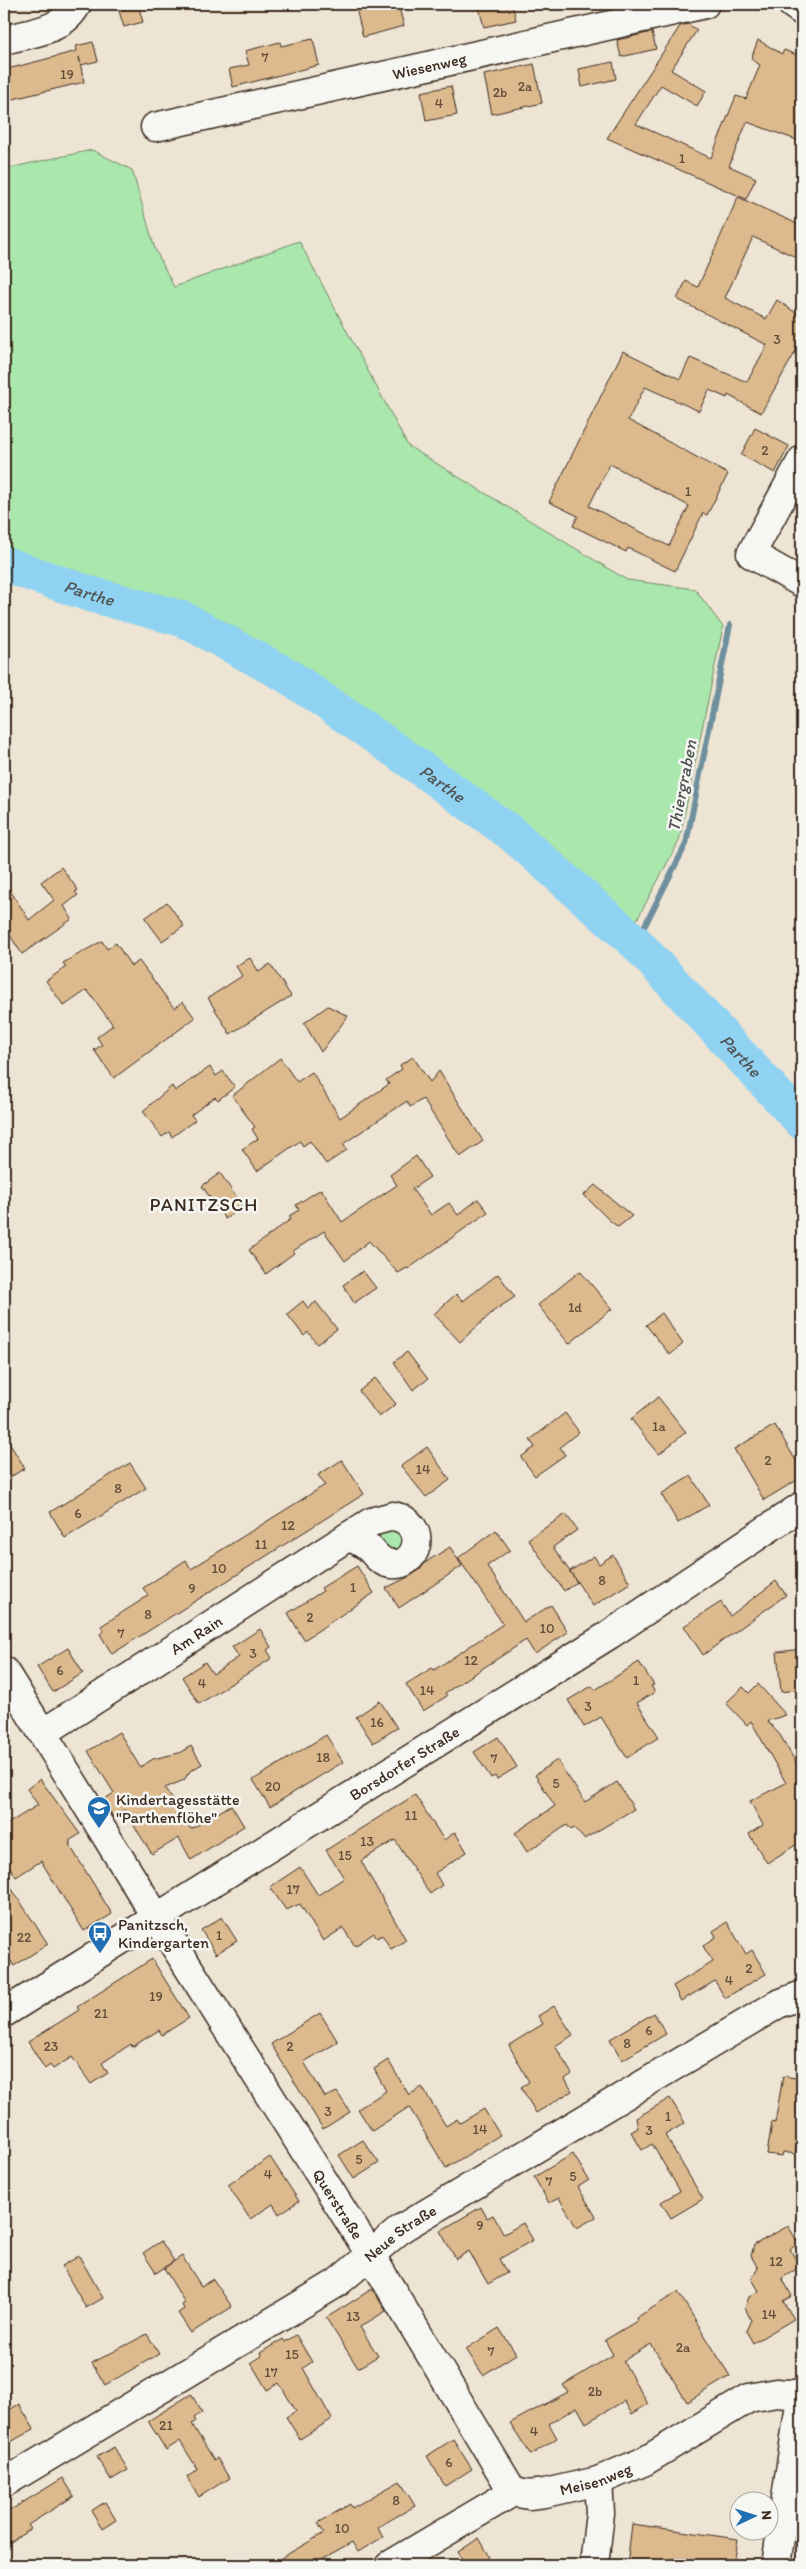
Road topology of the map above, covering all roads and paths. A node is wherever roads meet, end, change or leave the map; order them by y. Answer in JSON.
{"nodes":[{"id":1,"x":77,"y":4,"type":"edge"},
{"id":2,"x":705,"y":4,"type":"edge"},
{"id":3,"x":792,"y":4,"type":"edge"},
{"id":4,"x":802,"y":11,"type":"edge"},
{"id":5,"x":4,"y":40,"type":"edge"},
{"id":6,"x":155,"y":127,"type":"dead end"},
{"id":7,"x":802,"y":460,"type":"edge"},
{"id":8,"x":802,"y":583,"type":"edge"},
{"id":9,"x":802,"y":1506,"type":"edge"},
{"id":10,"x":349,"y":1536,"type":"dead end"},
{"id":11,"x":4,"y":1671,"type":"edge"},
{"id":12,"x":43,"y":1733,"type":"junction"},
{"id":13,"x":158,"y":1918,"type":"junction"},
{"id":14,"x":802,"y":1995,"type":"edge"},
{"id":15,"x":4,"y":2013,"type":"edge"},
{"id":16,"x":370,"y":2254,"type":"junction"},
{"id":17,"x":802,"y":2391,"type":"edge"},
{"id":18,"x":802,"y":2395,"type":"edge"},
{"id":19,"x":598,"y":2481,"type":"junction"},
{"id":20,"x":4,"y":2483,"type":"edge"},
{"id":21,"x":513,"y":2492,"type":"junction"},
{"id":22,"x":390,"y":2565,"type":"edge"},
{"id":23,"x":594,"y":2565,"type":"edge"},
{"id":24,"x":776,"y":2565,"type":"edge"}],
"edges":[{"from":1,"to":5,"type":"street"},
{"from":2,"to":6,"type":"street","name":"Wiesenweg"},
{"from":3,"to":4,"type":"street"},
{"from":7,"to":8,"type":"street"},
{"from":9,"to":13,"type":"street","name":"Borsdorfer Straße"},
{"from":10,"to":12,"type":"street","name":"Am Rain"},
{"from":11,"to":12,"type":"street"},
{"from":12,"to":13,"type":"street"},
{"from":13,"to":15,"type":"street","name":"Borsdorfer Straße"},
{"from":13,"to":16,"type":"street","name":"Querstraße"},
{"from":14,"to":16,"type":"street","name":"Neue Straße"},
{"from":16,"to":20,"type":"street","name":"Neue Straße"},
{"from":16,"to":21,"type":"street","name":"Querstraße"},
{"from":17,"to":18,"type":"street"},
{"from":18,"to":19,"type":"street","name":"Meisenweg"},
{"from":18,"to":24,"type":"street"},
{"from":19,"to":21,"type":"street","name":"Meisenweg"},
{"from":19,"to":23,"type":"street"},
{"from":21,"to":22,"type":"street"}]}
